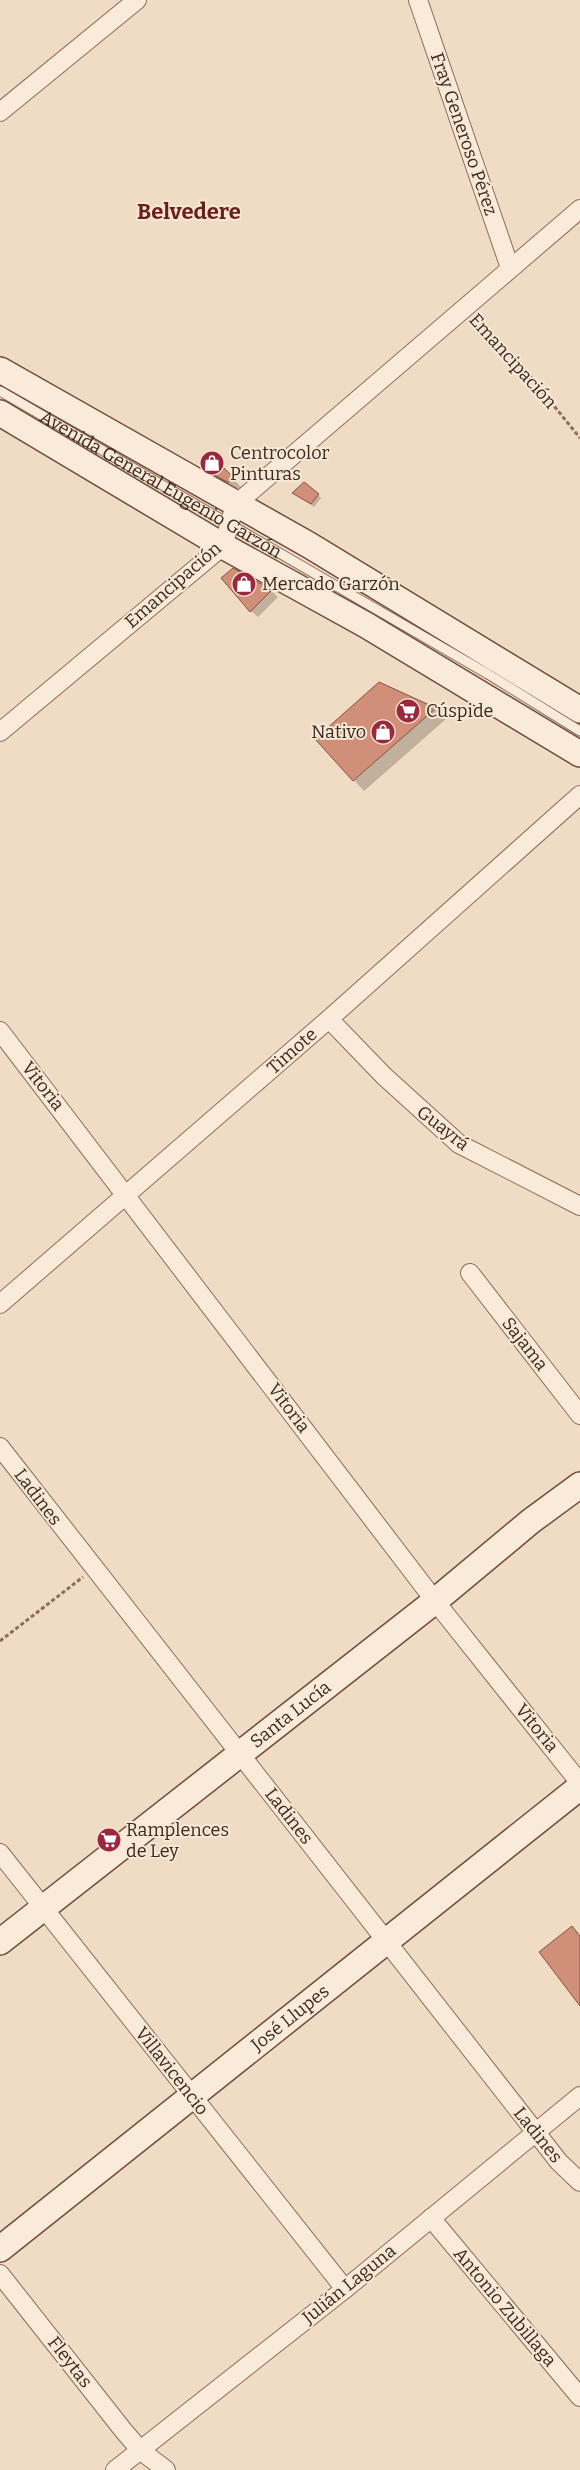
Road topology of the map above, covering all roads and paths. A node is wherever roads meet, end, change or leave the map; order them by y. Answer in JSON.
{"nodes":[{"id":1,"x":137,"y":0,"type":"edge"},
{"id":2,"x":418,"y":0,"type":"edge"},
{"id":3,"x":0,"y":112,"type":"edge"},
{"id":4,"x":580,"y":209,"type":"edge"},
{"id":5,"x":510,"y":268,"type":"junction"},
{"id":6,"x":464,"y":309,"type":"junction"},
{"id":7,"x":0,"y":370,"type":"edge"},
{"id":8,"x":0,"y":391,"type":"edge"},
{"id":9,"x":0,"y":413,"type":"edge"},
{"id":10,"x":580,"y":438,"type":"edge"},
{"id":11,"x":229,"y":525,"type":"junction"},
{"id":12,"x":580,"y":710,"type":"edge"},
{"id":13,"x":580,"y":731,"type":"edge"},
{"id":14,"x":0,"y":732,"type":"edge"},
{"id":15,"x":580,"y":754,"type":"edge"},
{"id":16,"x":580,"y":795,"type":"edge"},
{"id":17,"x":329,"y":1019,"type":"junction"},
{"id":18,"x":0,"y":1031,"type":"edge"},
{"id":19,"x":126,"y":1194,"type":"junction"},
{"id":20,"x":580,"y":1206,"type":"edge"},
{"id":21,"x":470,"y":1273,"type":"dead end"},
{"id":22,"x":0,"y":1304,"type":"edge"},
{"id":23,"x":580,"y":1415,"type":"edge"},
{"id":24,"x":0,"y":1447,"type":"edge"},
{"id":25,"x":580,"y":1485,"type":"edge"},
{"id":26,"x":94,"y":1569,"type":"junction"},
{"id":27,"x":435,"y":1601,"type":"junction"},
{"id":28,"x":0,"y":1640,"type":"edge"},
{"id":29,"x":240,"y":1753,"type":"junction"},
{"id":30,"x":580,"y":1783,"type":"edge"},
{"id":31,"x":580,"y":1786,"type":"edge"},
{"id":32,"x":0,"y":1853,"type":"edge"},
{"id":33,"x":43,"y":1907,"type":"junction"},
{"id":34,"x":386,"y":1941,"type":"junction"},
{"id":35,"x":0,"y":1942,"type":"edge"},
{"id":36,"x":191,"y":2096,"type":"junction"},
{"id":37,"x":580,"y":2096,"type":"edge"},
{"id":38,"x":536,"y":2132,"type":"junction"},
{"id":39,"x":580,"y":2182,"type":"edge"},
{"id":40,"x":431,"y":2218,"type":"junction"},
{"id":41,"x":0,"y":2249,"type":"edge"},
{"id":42,"x":0,"y":2274,"type":"edge"},
{"id":43,"x":345,"y":2289,"type":"junction"},
{"id":44,"x":580,"y":2397,"type":"edge"},
{"id":45,"x":140,"y":2450,"type":"junction"},
{"id":46,"x":116,"y":2470,"type":"edge"},
{"id":47,"x":166,"y":2470,"type":"edge"}],
"edges":[{"from":1,"to":3,"type":"street"},
{"from":2,"to":5,"type":"street","name":"Fray Generoso Pérez"},
{"from":4,"to":5,"type":"street","name":"Emancipación"},
{"from":5,"to":6,"type":"street","name":"Emancipación"},
{"from":6,"to":10,"type":"path","name":"Emancipación"},
{"from":6,"to":11,"type":"street","name":"Emancipación"},
{"from":7,"to":11,"type":"street","name":"Avenida General Eugenio Garzón"},
{"from":8,"to":11,"type":"lane","name":"Avenida General Eugenio Garzón"},
{"from":9,"to":11,"type":"street","name":"Avenida General Eugenio Garzón"},
{"from":11,"to":12,"type":"street","name":"Avenida General Eugenio Garzón"},
{"from":11,"to":13,"type":"lane","name":"Avenida General Eugenio Garzón"},
{"from":11,"to":14,"type":"street","name":"Emancipación"},
{"from":11,"to":15,"type":"street","name":"Avenida General Eugenio Garzón"},
{"from":16,"to":17,"type":"street","name":"Timote"},
{"from":17,"to":19,"type":"street","name":"Timote"},
{"from":17,"to":20,"type":"street","name":"Guayrá"},
{"from":18,"to":19,"type":"street","name":"Vitoria"},
{"from":19,"to":22,"type":"street","name":"Timote"},
{"from":19,"to":27,"type":"street","name":"Vitoria"},
{"from":21,"to":23,"type":"street","name":"Sajama"},
{"from":24,"to":26,"type":"street","name":"Ladines"},
{"from":25,"to":27,"type":"street","name":"Santa Lucía"},
{"from":26,"to":28,"type":"path"},
{"from":26,"to":29,"type":"street","name":"Ladines"},
{"from":27,"to":29,"type":"street","name":"Santa Lucía"},
{"from":27,"to":30,"type":"street","name":"Vitoria"},
{"from":29,"to":33,"type":"street","name":"Santa Lucía"},
{"from":29,"to":34,"type":"street","name":"Ladines"},
{"from":31,"to":34,"type":"street","name":"José Llupes"},
{"from":32,"to":33,"type":"street","name":"Villavicencio"},
{"from":33,"to":35,"type":"street","name":"Santa Lucía"},
{"from":33,"to":36,"type":"street","name":"Villavicencio"},
{"from":34,"to":36,"type":"street","name":"José Llupes"},
{"from":34,"to":38,"type":"street","name":"Ladines"},
{"from":36,"to":41,"type":"street","name":"José Llupes"},
{"from":36,"to":43,"type":"street","name":"Villavicencio"},
{"from":37,"to":38,"type":"street","name":"Julián Laguna"},
{"from":38,"to":39,"type":"street","name":"Ladines"},
{"from":38,"to":40,"type":"street","name":"Julián Laguna"},
{"from":40,"to":43,"type":"street","name":"Julián Laguna"},
{"from":40,"to":44,"type":"street","name":"Antonio Zubillaga"},
{"from":42,"to":45,"type":"street","name":"Fleytas"},
{"from":43,"to":45,"type":"street","name":"Julián Laguna"},
{"from":45,"to":46,"type":"street","name":"Julián Laguna"},
{"from":45,"to":47,"type":"street","name":"Fleytas"}]}
